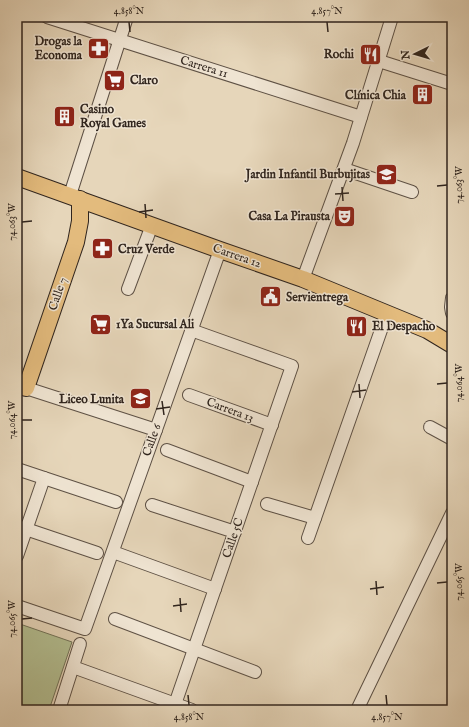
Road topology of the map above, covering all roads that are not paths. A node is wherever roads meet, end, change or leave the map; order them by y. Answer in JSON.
{"nodes":[{"id":1,"x":47,"y":17,"type":"edge"},
{"id":2,"x":127,"y":17,"type":"edge"},
{"id":3,"x":392,"y":17,"type":"edge"},
{"id":4,"x":119,"y":41,"type":"junction"},
{"id":5,"x":379,"y":61,"type":"junction"},
{"id":6,"x":452,"y":84,"type":"edge"},
{"id":7,"x":361,"y":117,"type":"junction"},
{"id":8,"x":344,"y":169,"type":"junction"},
{"id":9,"x":17,"y":176,"type":"edge"},
{"id":10,"x":412,"y":192,"type":"dead end"},
{"id":11,"x":75,"y":197,"type":"junction"},
{"id":12,"x":152,"y":225,"type":"junction"},
{"id":13,"x":220,"y":250,"type":"junction"},
{"id":14,"x":303,"y":279,"type":"junction"},
{"id":15,"x":128,"y":289,"type":"dead end"},
{"id":16,"x":452,"y":298,"type":"edge"},
{"id":17,"x":388,"y":313,"type":"junction"},
{"id":18,"x":452,"y":313,"type":"edge"},
{"id":19,"x":191,"y":330,"type":"junction"},
{"id":20,"x":452,"y":345,"type":"edge"},
{"id":21,"x":22,"y":386,"type":"edge"},
{"id":22,"x":188,"y":394,"type":"dead end"},
{"id":23,"x":272,"y":425,"type":"junction"},
{"id":24,"x":430,"y":427,"type":"dead end"},
{"id":25,"x":156,"y":430,"type":"junction"},
{"id":26,"x":452,"y":439,"type":"edge"},
{"id":27,"x":167,"y":450,"type":"dead end"},
{"id":28,"x":17,"y":469,"type":"edge"},
{"id":29,"x":44,"y":478,"type":"junction"},
{"id":30,"x":252,"y":482,"type":"junction"},
{"id":31,"x":116,"y":502,"type":"dead end"},
{"id":32,"x":267,"y":504,"type":"dead end"},
{"id":33,"x":152,"y":505,"type":"dead end"},
{"id":34,"x":452,"y":514,"type":"edge"},
{"id":35,"x":315,"y":518,"type":"junction"},
{"id":36,"x":22,"y":528,"type":"edge"},
{"id":37,"x":235,"y":532,"type":"junction"},
{"id":38,"x":308,"y":538,"type":"dead end"},
{"id":39,"x":113,"y":552,"type":"junction"},
{"id":40,"x":97,"y":553,"type":"dead end"},
{"id":41,"x":17,"y":556,"type":"edge"},
{"id":42,"x":215,"y":589,"type":"junction"},
{"id":43,"x":17,"y":606,"type":"edge"},
{"id":44,"x":115,"y":618,"type":"dead end"},
{"id":45,"x":80,"y":644,"type":"dead end"},
{"id":46,"x":195,"y":649,"type":"junction"},
{"id":47,"x":73,"y":666,"type":"junction"},
{"id":48,"x":255,"y":672,"type":"dead end"},
{"id":49,"x":175,"y":707,"type":"edge"},
{"id":50,"x":59,"y":710,"type":"edge"},
{"id":51,"x":192,"y":710,"type":"edge"},
{"id":52,"x":357,"y":710,"type":"edge"}],
"edges":[{"from":1,"to":4,"type":"street","name":"Carrera 11"},
{"from":2,"to":4,"type":"street","name":"Calle 7"},
{"from":3,"to":5,"type":"street"},
{"from":4,"to":7,"type":"street","name":"Carrera 11"},
{"from":4,"to":11,"type":"street","name":"Calle 7"},
{"from":5,"to":6,"type":"street"},
{"from":5,"to":7,"type":"street"},
{"from":7,"to":8,"type":"street"},
{"from":8,"to":10,"type":"street"},
{"from":8,"to":14,"type":"street"},
{"from":9,"to":11,"type":"main road","name":"Carrera 12"},
{"from":11,"to":12,"type":"main road","name":"Carrera 12"},
{"from":11,"to":21,"type":"main road","name":"Calle 7"},
{"from":12,"to":13,"type":"main road","name":"Carrera 12"},
{"from":12,"to":15,"type":"street"},
{"from":13,"to":14,"type":"main road","name":"Carrera 12"},
{"from":13,"to":19,"type":"street","name":"Calle 6"},
{"from":14,"to":17,"type":"main road","name":"Carrera 12"},
{"from":16,"to":18,"type":"street"},
{"from":17,"to":20,"type":"main road","name":"Carrera 12"},
{"from":17,"to":35,"type":"street"},
{"from":19,"to":23,"type":"street","name":"Calle 5C"},
{"from":19,"to":25,"type":"street","name":"Calle 6"},
{"from":21,"to":25,"type":"street"},
{"from":22,"to":23,"type":"street","name":"Carrera 13"},
{"from":23,"to":30,"type":"street","name":"Calle 5C"},
{"from":24,"to":26,"type":"street"},
{"from":25,"to":39,"type":"street","name":"Calle 6"},
{"from":27,"to":30,"type":"street"},
{"from":28,"to":29,"type":"street"},
{"from":29,"to":31,"type":"street"},
{"from":29,"to":36,"type":"street"},
{"from":30,"to":37,"type":"street","name":"Calle 5C"},
{"from":32,"to":35,"type":"street"},
{"from":33,"to":37,"type":"street"},
{"from":34,"to":52,"type":"street"},
{"from":35,"to":38,"type":"street"},
{"from":36,"to":40,"type":"street"},
{"from":36,"to":41,"type":"street"},
{"from":37,"to":42,"type":"street","name":"Calle 5C"},
{"from":39,"to":42,"type":"street"},
{"from":39,"to":43,"type":"street","name":"Calle 6"},
{"from":42,"to":46,"type":"street","name":"Calle 5C"},
{"from":44,"to":46,"type":"street"},
{"from":45,"to":47,"type":"street"},
{"from":46,"to":48,"type":"street"},
{"from":46,"to":49,"type":"street","name":"Calle 5C"},
{"from":47,"to":49,"type":"street"},
{"from":47,"to":50,"type":"street"},
{"from":49,"to":51,"type":"street"}]}
